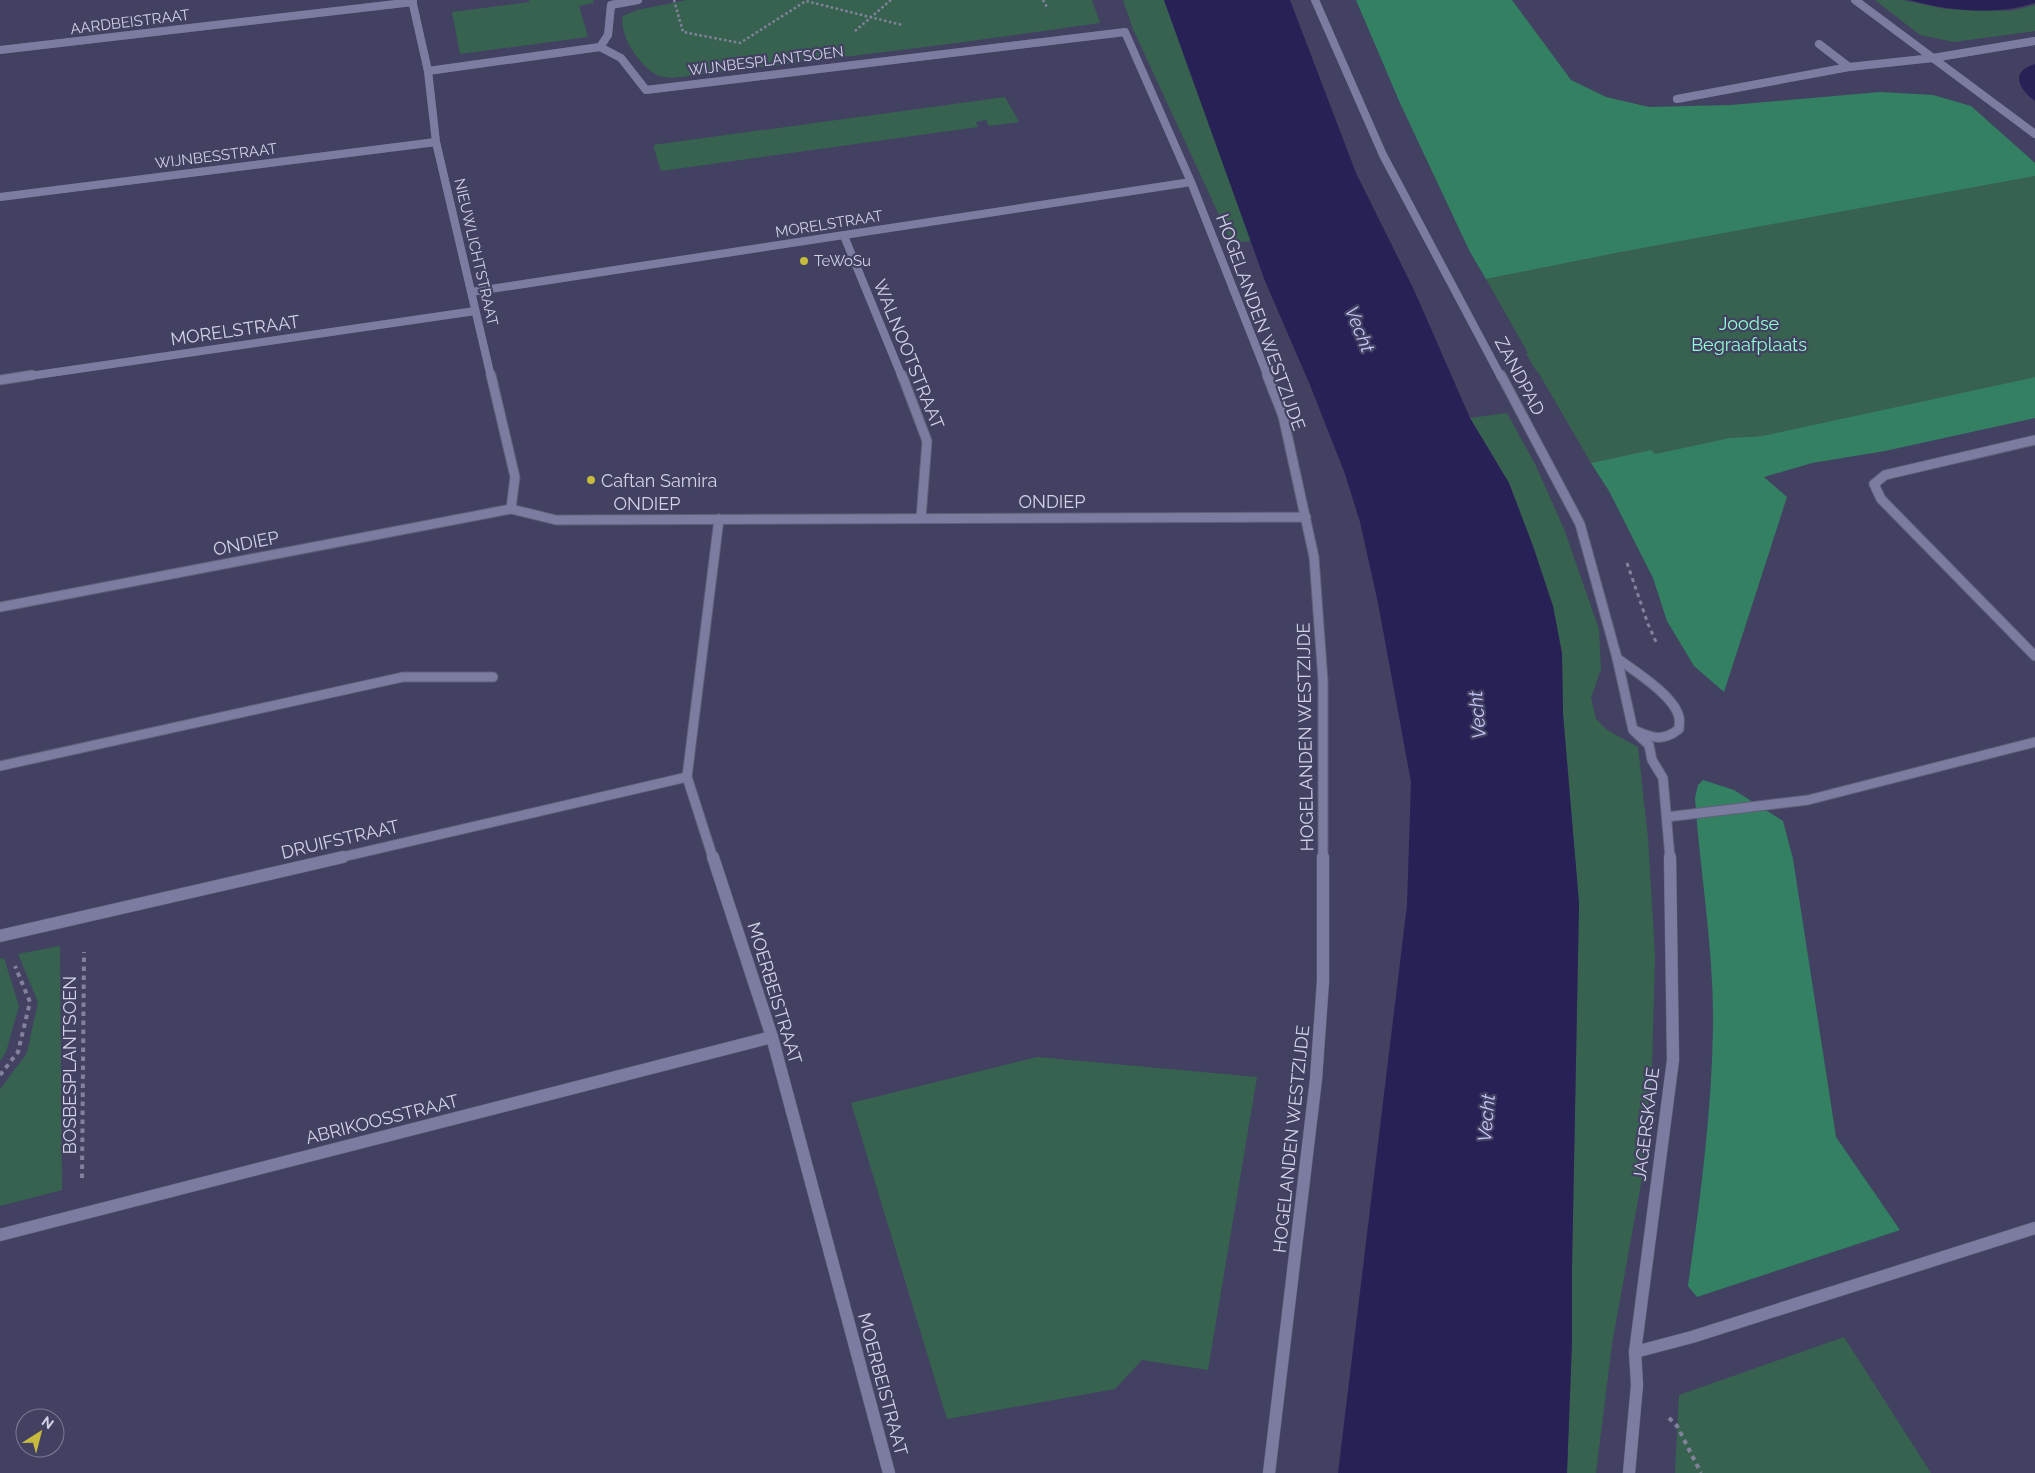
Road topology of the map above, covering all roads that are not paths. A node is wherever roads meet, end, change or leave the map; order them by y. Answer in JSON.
{"nodes":[{"id":1,"x":638,"y":0,"type":"edge"},
{"id":2,"x":1315,"y":0,"type":"edge"},
{"id":3,"x":1855,"y":0,"type":"edge"},
{"id":4,"x":412,"y":1,"type":"edge"},
{"id":5,"x":1125,"y":32,"type":"joint"},
{"id":6,"x":2035,"y":41,"type":"edge"},
{"id":7,"x":1820,"y":44,"type":"dead end"},
{"id":8,"x":600,"y":47,"type":"junction"},
{"id":9,"x":0,"y":50,"type":"edge"},
{"id":10,"x":1933,"y":58,"type":"junction"},
{"id":11,"x":1849,"y":67,"type":"junction"},
{"id":12,"x":428,"y":71,"type":"junction"},
{"id":13,"x":1677,"y":100,"type":"dead end"},
{"id":14,"x":2035,"y":134,"type":"edge"},
{"id":15,"x":436,"y":142,"type":"junction"},
{"id":16,"x":1191,"y":182,"type":"junction"},
{"id":17,"x":0,"y":197,"type":"edge"},
{"id":18,"x":844,"y":236,"type":"junction"},
{"id":19,"x":471,"y":292,"type":"junction"},
{"id":20,"x":475,"y":311,"type":"junction"},
{"id":21,"x":0,"y":380,"type":"edge"},
{"id":22,"x":2035,"y":440,"type":"edge"},
{"id":23,"x":511,"y":509,"type":"junction"},
{"id":24,"x":1306,"y":517,"type":"junction"},
{"id":25,"x":921,"y":518,"type":"junction"},
{"id":26,"x":719,"y":519,"type":"junction"},
{"id":27,"x":0,"y":607,"type":"edge"},
{"id":28,"x":2035,"y":656,"type":"edge"},
{"id":29,"x":1617,"y":658,"type":"junction"},
{"id":30,"x":493,"y":677,"type":"dead end"},
{"id":31,"x":1633,"y":730,"type":"junction"},
{"id":32,"x":2035,"y":742,"type":"edge"},
{"id":33,"x":0,"y":766,"type":"edge"},
{"id":34,"x":687,"y":777,"type":"junction"},
{"id":35,"x":1663,"y":778,"type":"joint"},
{"id":36,"x":1667,"y":817,"type":"junction"},
{"id":37,"x":1,"y":936,"type":"edge"},
{"id":38,"x":772,"y":1037,"type":"junction"},
{"id":39,"x":2035,"y":1228,"type":"edge"},
{"id":40,"x":0,"y":1235,"type":"edge"},
{"id":41,"x":1635,"y":1352,"type":"junction"},
{"id":42,"x":889,"y":1473,"type":"edge"},
{"id":43,"x":1269,"y":1473,"type":"edge"},
{"id":44,"x":1629,"y":1473,"type":"edge"}],
"edges":[{"from":1,"to":8,"type":"street"},
{"from":2,"to":29,"type":"street","name":"ZANDPAD"},
{"from":3,"to":10,"type":"street"},
{"from":4,"to":9,"type":"street","name":"AARDBEISTRAAT"},
{"from":4,"to":12,"type":"street","name":"NIEUWLICHTSTRAAT"},
{"from":5,"to":8,"type":"street","name":"WIJNBESPLANTSOEN"},
{"from":5,"to":16,"type":"street","name":"HOGELANDEN WESTZIJDE"},
{"from":6,"to":10,"type":"street"},
{"from":7,"to":11,"type":"street"},
{"from":8,"to":12,"type":"street"},
{"from":10,"to":11,"type":"street"},
{"from":10,"to":14,"type":"street"},
{"from":11,"to":13,"type":"street"},
{"from":12,"to":15,"type":"street","name":"NIEUWLICHTSTRAAT"},
{"from":15,"to":17,"type":"street","name":"WIJNBESSTRAAT"},
{"from":15,"to":19,"type":"street","name":"NIEUWLICHTSTRAAT"},
{"from":16,"to":18,"type":"street","name":"MORELSTRAAT"},
{"from":16,"to":24,"type":"street","name":"HOGELANDEN WESTZIJDE"},
{"from":18,"to":19,"type":"street","name":"MORELSTRAAT"},
{"from":18,"to":25,"type":"street","name":"WALNOOTSTRAAT"},
{"from":19,"to":20,"type":"street","name":"NIEUWLICHTSTRAAT"},
{"from":20,"to":21,"type":"street","name":"MORELSTRAAT"},
{"from":20,"to":23,"type":"street","name":"NIEUWLICHTSTRAAT"},
{"from":22,"to":28,"type":"street"},
{"from":23,"to":26,"type":"street","name":"ONDIEP"},
{"from":23,"to":27,"type":"street","name":"ONDIEP"},
{"from":24,"to":25,"type":"street","name":"ONDIEP"},
{"from":24,"to":43,"type":"street","name":"HOGELANDEN WESTZIJDE"},
{"from":25,"to":26,"type":"street","name":"ONDIEP"},
{"from":26,"to":34,"type":"street","name":"MOERBEISTRAAT"},
{"from":29,"to":31,"type":"street","name":"ZANDPAD"},
{"from":29,"to":31,"type":"street"},
{"from":30,"to":33,"type":"street"},
{"from":31,"to":35,"type":"street","name":"ZANDPAD"},
{"from":32,"to":36,"type":"street"},
{"from":34,"to":37,"type":"street","name":"DRUIFSTRAAT"},
{"from":34,"to":38,"type":"street","name":"MOERBEISTRAAT"},
{"from":35,"to":36,"type":"street","name":"JAGERSKADE"},
{"from":36,"to":41,"type":"street","name":"JAGERSKADE"},
{"from":38,"to":40,"type":"street","name":"ABRIKOOSSTRAAT"},
{"from":38,"to":42,"type":"street","name":"MOERBEISTRAAT"},
{"from":39,"to":41,"type":"street"},
{"from":41,"to":44,"type":"street","name":"JAGERSKADE"}]}
